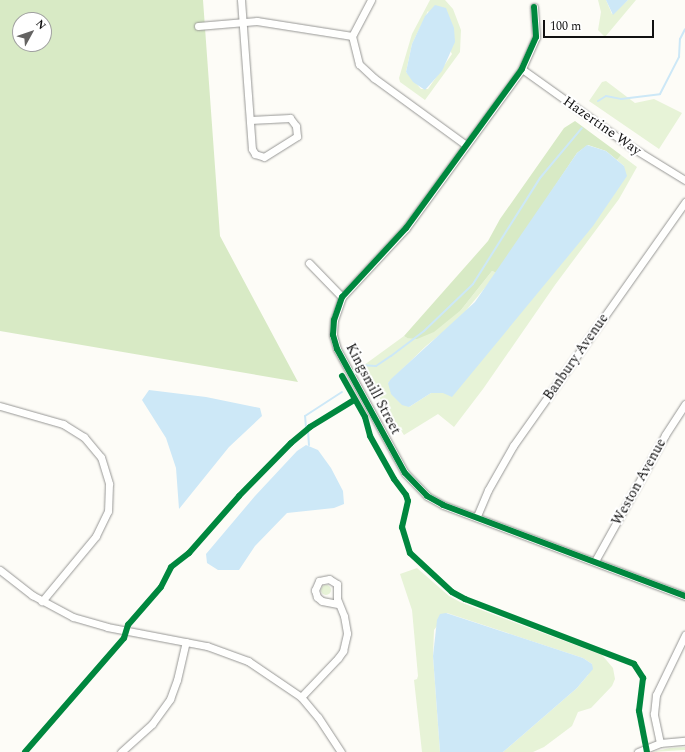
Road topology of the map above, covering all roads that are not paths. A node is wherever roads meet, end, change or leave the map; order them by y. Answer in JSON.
{"nodes":[{"id":1,"x":241,"y":0,"type":"edge"},
{"id":2,"x":371,"y":0,"type":"edge"},
{"id":3,"x":534,"y":7,"type":"dead end"},
{"id":4,"x":241,"y":21,"type":"junction"},
{"id":5,"x":198,"y":26,"type":"dead end"},
{"id":6,"x":352,"y":36,"type":"junction"},
{"id":7,"x":522,"y":68,"type":"junction"},
{"id":8,"x":250,"y":120,"type":"junction"},
{"id":9,"x":466,"y":145,"type":"junction"},
{"id":10,"x":685,"y":180,"type":"edge"},
{"id":11,"x":685,"y":202,"type":"edge"},
{"id":12,"x":310,"y":263,"type":"dead end"},
{"id":13,"x":342,"y":297,"type":"junction"},
{"id":14,"x":685,"y":404,"type":"edge"},
{"id":15,"x":0,"y":406,"type":"edge"},
{"id":16,"x":477,"y":516,"type":"junction"},
{"id":17,"x":595,"y":561,"type":"junction"},
{"id":18,"x":0,"y":570,"type":"edge"},
{"id":19,"x":685,"y":596,"type":"edge"},
{"id":20,"x":42,"y":602,"type":"junction"},
{"id":21,"x":338,"y":604,"type":"dead end"},
{"id":22,"x":685,"y":635,"type":"edge"},
{"id":23,"x":186,"y":642,"type":"junction"},
{"id":24,"x":301,"y":697,"type":"junction"},
{"id":25,"x":685,"y":741,"type":"edge"},
{"id":26,"x":660,"y":743,"type":"junction"},
{"id":27,"x":121,"y":752,"type":"edge"},
{"id":28,"x":341,"y":752,"type":"edge"},
{"id":29,"x":638,"y":752,"type":"edge"}],
"edges":[{"from":1,"to":4,"type":"street"},
{"from":2,"to":6,"type":"street"},
{"from":3,"to":7,"type":"street","name":"Kingsmill Street"},
{"from":4,"to":5,"type":"street"},
{"from":4,"to":6,"type":"street"},
{"from":4,"to":8,"type":"street"},
{"from":6,"to":9,"type":"street"},
{"from":7,"to":9,"type":"street","name":"Kingsmill Street"},
{"from":7,"to":10,"type":"street","name":"Hazertine Way"},
{"from":8,"to":8,"type":"street"},
{"from":9,"to":13,"type":"street","name":"Kingsmill Street"},
{"from":11,"to":16,"type":"street","name":"Banbury Avenue"},
{"from":12,"to":13,"type":"street"},
{"from":13,"to":16,"type":"street","name":"Kingsmill Street"},
{"from":14,"to":17,"type":"street","name":"Weston Avenue"},
{"from":15,"to":20,"type":"street"},
{"from":16,"to":17,"type":"street","name":"Kingsmill Street"},
{"from":17,"to":19,"type":"street","name":"Kingsmill Street"},
{"from":18,"to":20,"type":"street"},
{"from":20,"to":23,"type":"street"},
{"from":21,"to":24,"type":"street"},
{"from":22,"to":26,"type":"street"},
{"from":23,"to":24,"type":"street"},
{"from":23,"to":27,"type":"street"},
{"from":24,"to":28,"type":"street"},
{"from":25,"to":26,"type":"street"},
{"from":26,"to":29,"type":"street"}]}
